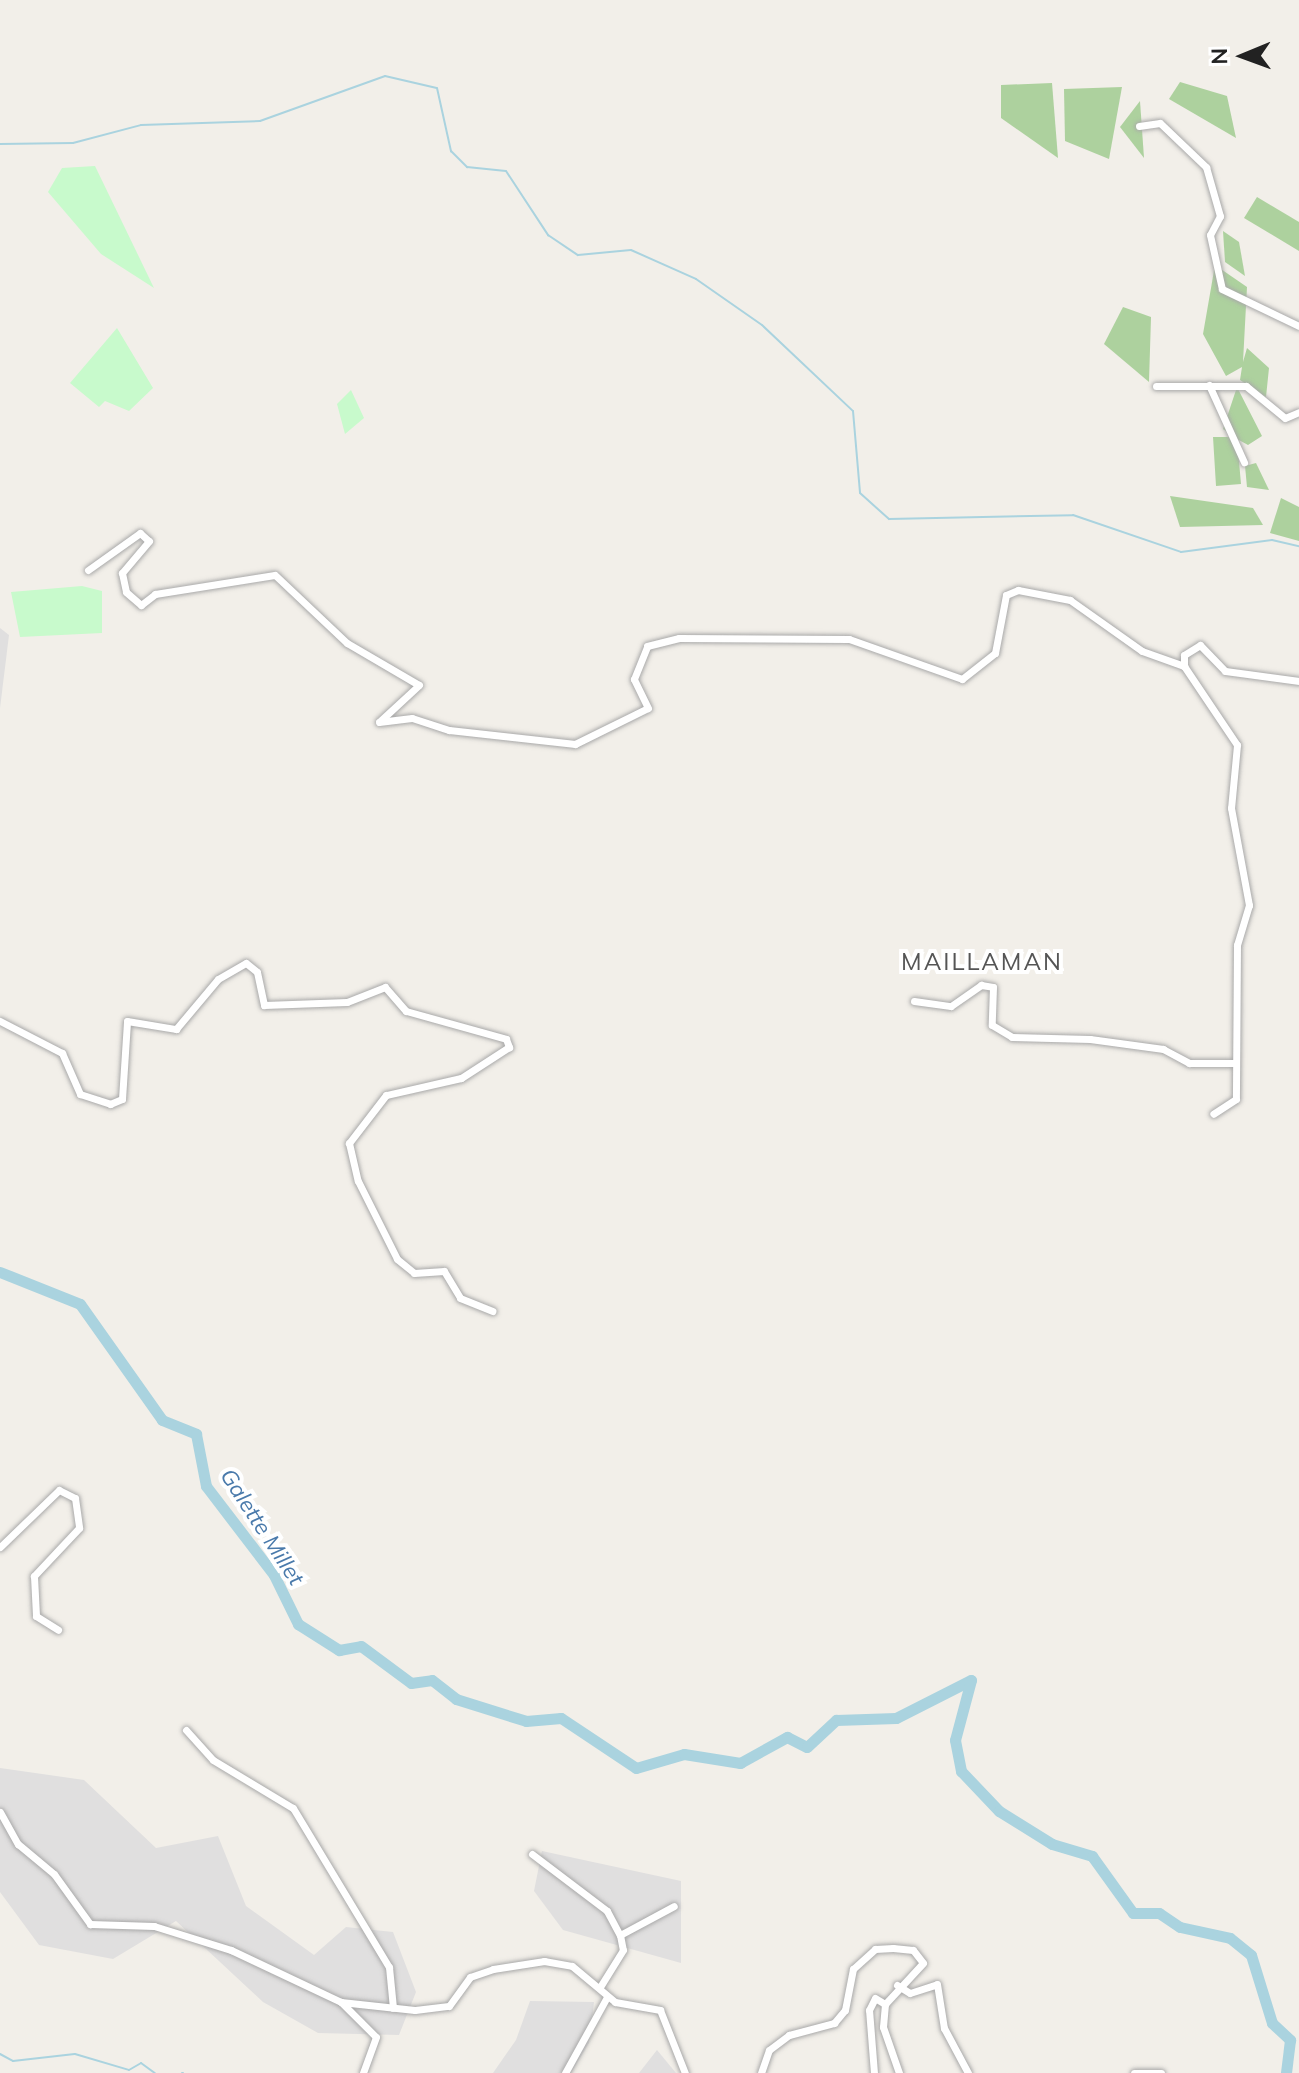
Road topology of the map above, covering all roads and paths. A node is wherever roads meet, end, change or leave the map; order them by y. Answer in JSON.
{"nodes":[{"id":1,"x":1139,"y":126,"type":"dead end"},
{"id":2,"x":1299,"y":326,"type":"edge"},
{"id":3,"x":1209,"y":385,"type":"junction"},
{"id":4,"x":1156,"y":386,"type":"dead end"},
{"id":5,"x":1299,"y":412,"type":"edge"},
{"id":6,"x":1244,"y":462,"type":"dead end"},
{"id":7,"x":88,"y":570,"type":"dead end"},
{"id":8,"x":1184,"y":666,"type":"junction"},
{"id":9,"x":1299,"y":681,"type":"edge"},
{"id":10,"x":914,"y":1001,"type":"dead end"},
{"id":11,"x":0,"y":1021,"type":"edge"},
{"id":12,"x":1233,"y":1063,"type":"junction"},
{"id":13,"x":1213,"y":1114,"type":"dead end"},
{"id":14,"x":492,"y":1311,"type":"dead end"},
{"id":15,"x":0,"y":1547,"type":"edge"},
{"id":16,"x":58,"y":1630,"type":"dead end"},
{"id":17,"x":186,"y":1730,"type":"dead end"},
{"id":18,"x":0,"y":1812,"type":"edge"},
{"id":19,"x":532,"y":1854,"type":"dead end"},
{"id":20,"x":674,"y":1906,"type":"dead end"},
{"id":21,"x":620,"y":1935,"type":"junction"},
{"id":22,"x":897,"y":1985,"type":"junction"},
{"id":23,"x":600,"y":1987,"type":"junction"},
{"id":24,"x":607,"y":1997,"type":"junction"},
{"id":25,"x":341,"y":2002,"type":"junction"},
{"id":26,"x":885,"y":2004,"type":"junction"},
{"id":27,"x":393,"y":2008,"type":"junction"},
{"id":28,"x":363,"y":2073,"type":"edge"},
{"id":29,"x":565,"y":2073,"type":"edge"},
{"id":30,"x":685,"y":2073,"type":"edge"},
{"id":31,"x":761,"y":2073,"type":"edge"},
{"id":32,"x":874,"y":2073,"type":"edge"},
{"id":33,"x":899,"y":2073,"type":"edge"},
{"id":34,"x":968,"y":2073,"type":"edge"},
{"id":35,"x":1134,"y":2073,"type":"edge"},
{"id":36,"x":1161,"y":2073,"type":"edge"}],
"edges":[{"from":1,"to":2,"type":"street"},
{"from":3,"to":4,"type":"street"},
{"from":3,"to":5,"type":"street"},
{"from":3,"to":6,"type":"street"},
{"from":7,"to":8,"type":"street"},
{"from":8,"to":9,"type":"street"},
{"from":8,"to":12,"type":"street"},
{"from":10,"to":12,"type":"street"},
{"from":11,"to":14,"type":"street"},
{"from":12,"to":13,"type":"street"},
{"from":15,"to":16,"type":"street"},
{"from":17,"to":27,"type":"street"},
{"from":18,"to":25,"type":"street"},
{"from":19,"to":21,"type":"street"},
{"from":20,"to":21,"type":"street"},
{"from":21,"to":23,"type":"street"},
{"from":22,"to":26,"type":"street"},
{"from":22,"to":31,"type":"street"},
{"from":22,"to":34,"type":"street"},
{"from":23,"to":24,"type":"street"},
{"from":23,"to":27,"type":"street"},
{"from":24,"to":29,"type":"street"},
{"from":24,"to":30,"type":"street"},
{"from":25,"to":27,"type":"street"},
{"from":25,"to":28,"type":"street"},
{"from":26,"to":32,"type":"street"},
{"from":26,"to":33,"type":"street"},
{"from":35,"to":36,"type":"street"}]}
